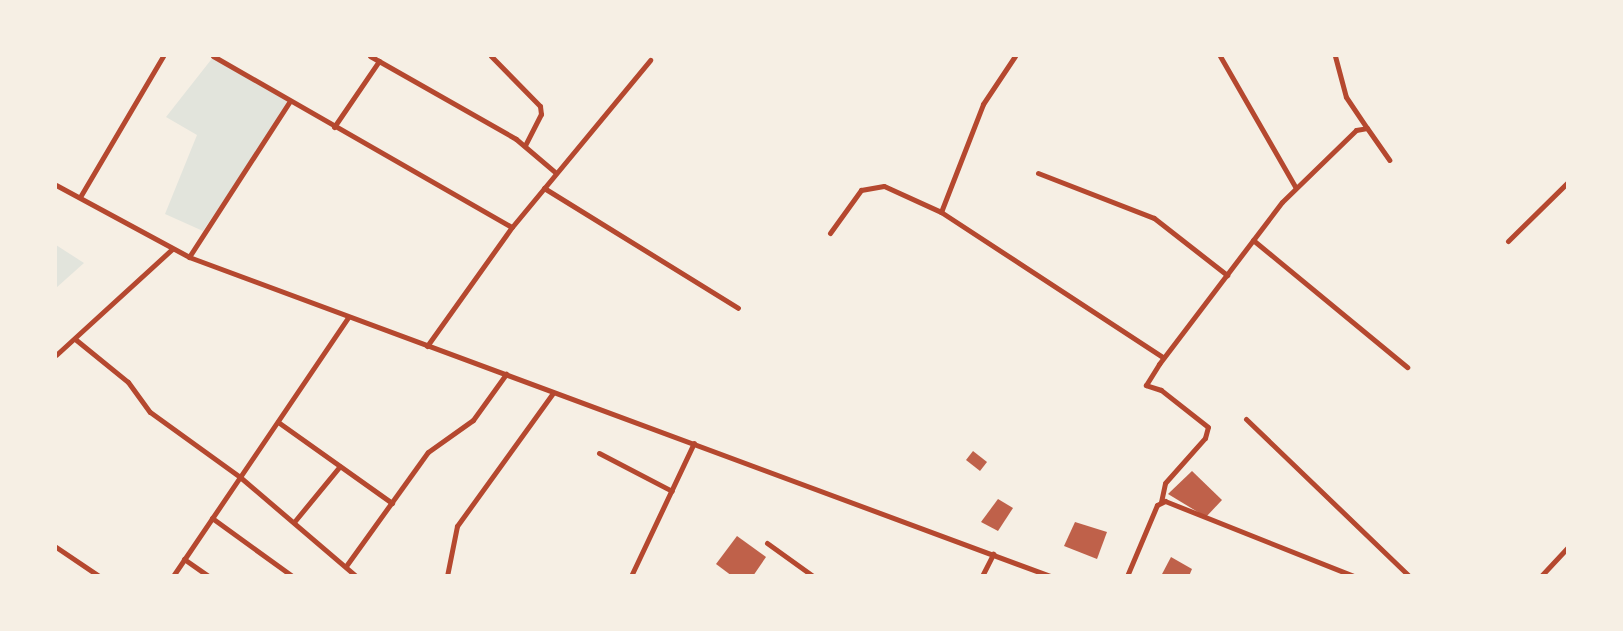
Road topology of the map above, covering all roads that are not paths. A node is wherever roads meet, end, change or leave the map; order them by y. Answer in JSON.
{"nodes":[{"id":1,"x":163,"y":56,"type":"edge"},
{"id":2,"x":213,"y":56,"type":"edge"},
{"id":3,"x":370,"y":56,"type":"edge"},
{"id":4,"x":491,"y":56,"type":"edge"},
{"id":5,"x":1015,"y":56,"type":"edge"},
{"id":6,"x":1220,"y":56,"type":"edge"},
{"id":7,"x":1335,"y":56,"type":"edge"},
{"id":8,"x":650,"y":60,"type":"dead end"},
{"id":9,"x":379,"y":61,"type":"junction"},
{"id":10,"x":290,"y":101,"type":"junction"},
{"id":11,"x":1568,"y":122,"type":"edge"},
{"id":12,"x":334,"y":127,"type":"junction"},
{"id":13,"x":1367,"y":128,"type":"junction"},
{"id":14,"x":525,"y":145,"type":"junction"},
{"id":15,"x":1568,"y":146,"type":"edge"},
{"id":16,"x":1389,"y":160,"type":"dead end"},
{"id":17,"x":556,"y":173,"type":"junction"},
{"id":18,"x":1038,"y":173,"type":"dead end"},
{"id":19,"x":1568,"y":182,"type":"edge"},
{"id":20,"x":56,"y":185,"type":"edge"},
{"id":21,"x":544,"y":188,"type":"junction"},
{"id":22,"x":1296,"y":188,"type":"junction"},
{"id":23,"x":80,"y":197,"type":"junction"},
{"id":24,"x":940,"y":212,"type":"junction"},
{"id":25,"x":512,"y":227,"type":"junction"},
{"id":26,"x":830,"y":233,"type":"dead end"},
{"id":27,"x":1253,"y":240,"type":"junction"},
{"id":28,"x":1508,"y":241,"type":"dead end"},
{"id":29,"x":172,"y":249,"type":"junction"},
{"id":30,"x":189,"y":257,"type":"junction"},
{"id":31,"x":1227,"y":274,"type":"junction"},
{"id":32,"x":738,"y":308,"type":"dead end"},
{"id":33,"x":348,"y":318,"type":"junction"},
{"id":34,"x":75,"y":339,"type":"junction"},
{"id":35,"x":427,"y":346,"type":"junction"},
{"id":36,"x":56,"y":355,"type":"edge"},
{"id":37,"x":1163,"y":357,"type":"junction"},
{"id":38,"x":1407,"y":367,"type":"dead end"},
{"id":39,"x":506,"y":374,"type":"junction"},
{"id":40,"x":553,"y":393,"type":"junction"},
{"id":41,"x":1245,"y":419,"type":"dead end"},
{"id":42,"x":278,"y":422,"type":"junction"},
{"id":43,"x":694,"y":443,"type":"junction"},
{"id":44,"x":599,"y":453,"type":"dead end"},
{"id":45,"x":340,"y":466,"type":"junction"},
{"id":46,"x":240,"y":477,"type":"junction"},
{"id":47,"x":672,"y":491,"type":"junction"},
{"id":48,"x":1161,"y":502,"type":"junction"},
{"id":49,"x":392,"y":503,"type":"junction"},
{"id":50,"x":212,"y":518,"type":"junction"},
{"id":51,"x":294,"y":522,"type":"junction"},
{"id":52,"x":767,"y":543,"type":"dead end"},
{"id":53,"x":56,"y":547,"type":"edge"},
{"id":54,"x":1568,"y":547,"type":"edge"},
{"id":55,"x":993,"y":554,"type":"junction"},
{"id":56,"x":184,"y":559,"type":"junction"},
{"id":57,"x":346,"y":566,"type":"junction"},
{"id":58,"x":99,"y":576,"type":"edge"},
{"id":59,"x":173,"y":576,"type":"edge"},
{"id":60,"x":208,"y":576,"type":"edge"},
{"id":61,"x":292,"y":576,"type":"edge"},
{"id":62,"x":356,"y":576,"type":"edge"},
{"id":63,"x":447,"y":576,"type":"edge"},
{"id":64,"x":631,"y":576,"type":"edge"},
{"id":65,"x":813,"y":576,"type":"edge"},
{"id":66,"x":982,"y":576,"type":"edge"},
{"id":67,"x":1050,"y":576,"type":"edge"},
{"id":68,"x":1127,"y":576,"type":"edge"},
{"id":69,"x":1353,"y":576,"type":"edge"},
{"id":70,"x":1408,"y":576,"type":"edge"},
{"id":71,"x":1541,"y":576,"type":"edge"}],
"edges":[{"from":1,"to":23,"type":"street"},
{"from":2,"to":10,"type":"street"},
{"from":3,"to":9,"type":"street"},
{"from":4,"to":14,"type":"street"},
{"from":5,"to":24,"type":"street"},
{"from":6,"to":22,"type":"street"},
{"from":7,"to":13,"type":"street"},
{"from":8,"to":17,"type":"street"},
{"from":9,"to":12,"type":"street"},
{"from":9,"to":14,"type":"street"},
{"from":10,"to":12,"type":"street"},
{"from":10,"to":30,"type":"street"},
{"from":11,"to":15,"type":"street"},
{"from":12,"to":25,"type":"street"},
{"from":13,"to":16,"type":"street"},
{"from":13,"to":22,"type":"street"},
{"from":14,"to":17,"type":"street"},
{"from":17,"to":21,"type":"street"},
{"from":18,"to":31,"type":"street"},
{"from":19,"to":28,"type":"street"},
{"from":20,"to":23,"type":"street"},
{"from":21,"to":25,"type":"street"},
{"from":21,"to":32,"type":"street"},
{"from":22,"to":27,"type":"street"},
{"from":23,"to":29,"type":"street"},
{"from":24,"to":26,"type":"street"},
{"from":24,"to":37,"type":"street"},
{"from":25,"to":35,"type":"street"},
{"from":27,"to":31,"type":"street"},
{"from":27,"to":38,"type":"street"},
{"from":29,"to":30,"type":"street"},
{"from":29,"to":34,"type":"street"},
{"from":30,"to":33,"type":"street"},
{"from":31,"to":37,"type":"street"},
{"from":33,"to":35,"type":"street"},
{"from":33,"to":42,"type":"street"},
{"from":34,"to":36,"type":"street"},
{"from":34,"to":46,"type":"street"},
{"from":35,"to":39,"type":"street"},
{"from":37,"to":48,"type":"street"},
{"from":39,"to":40,"type":"street"},
{"from":39,"to":49,"type":"street"},
{"from":40,"to":43,"type":"street"},
{"from":40,"to":63,"type":"street"},
{"from":41,"to":70,"type":"street"},
{"from":42,"to":45,"type":"street"},
{"from":42,"to":46,"type":"street"},
{"from":43,"to":47,"type":"street"},
{"from":43,"to":55,"type":"street"},
{"from":44,"to":47,"type":"street"},
{"from":45,"to":49,"type":"street"},
{"from":45,"to":51,"type":"street"},
{"from":46,"to":50,"type":"street"},
{"from":46,"to":51,"type":"street"},
{"from":47,"to":64,"type":"street"},
{"from":48,"to":68,"type":"street"},
{"from":48,"to":69,"type":"street"},
{"from":49,"to":57,"type":"street"},
{"from":50,"to":56,"type":"street"},
{"from":50,"to":61,"type":"street"},
{"from":51,"to":57,"type":"street"},
{"from":52,"to":65,"type":"street"},
{"from":53,"to":58,"type":"street"},
{"from":54,"to":71,"type":"street"},
{"from":55,"to":66,"type":"street"},
{"from":55,"to":67,"type":"street"},
{"from":56,"to":59,"type":"street"},
{"from":56,"to":60,"type":"street"},
{"from":57,"to":62,"type":"street"}]}
